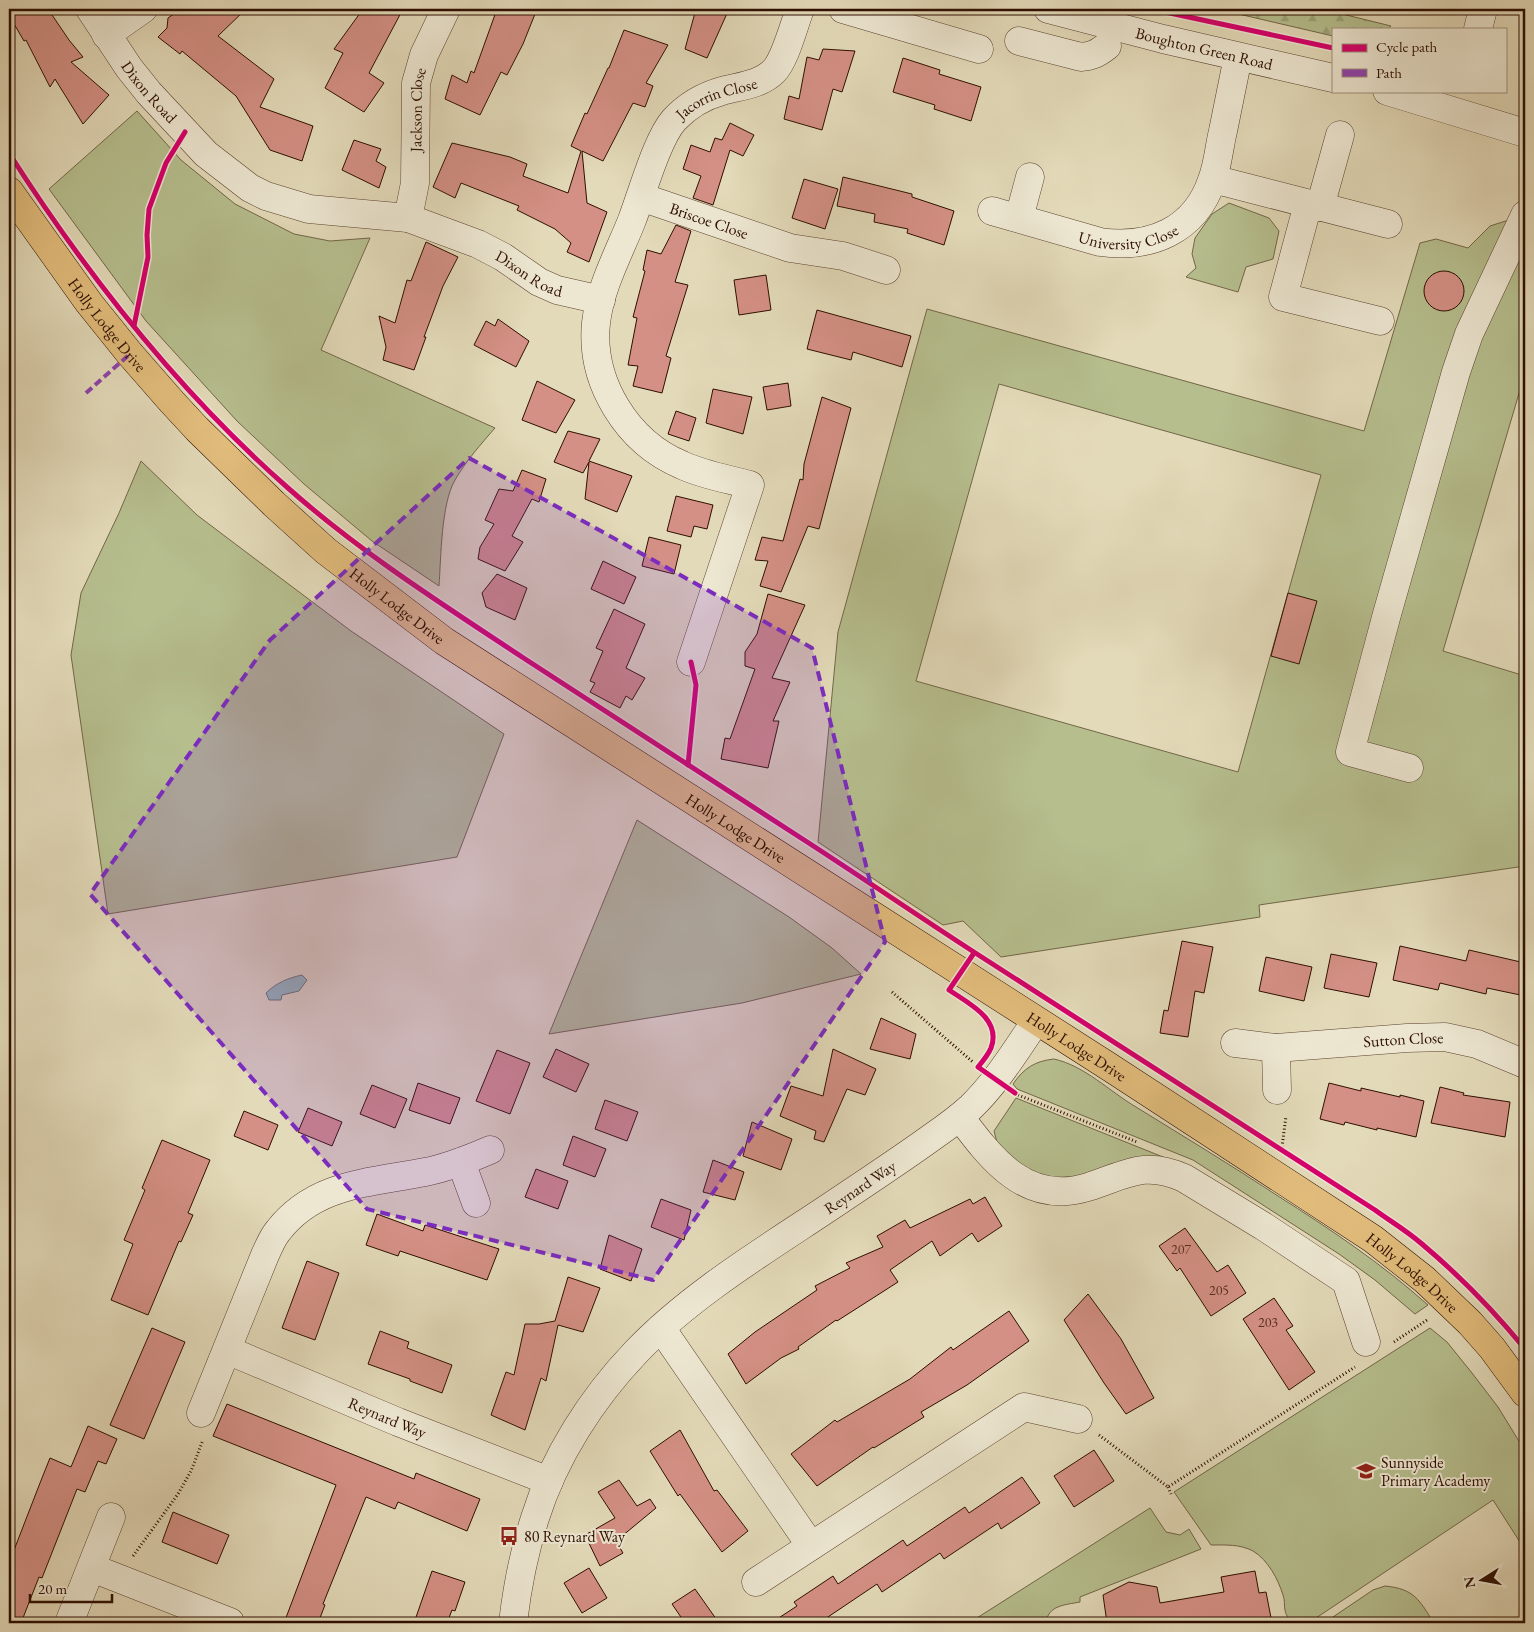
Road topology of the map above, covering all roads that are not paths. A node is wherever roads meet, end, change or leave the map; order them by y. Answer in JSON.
{"nodes":[{"id":1,"x":90,"y":9,"type":"edge"},
{"id":2,"x":143,"y":9,"type":"edge"},
{"id":3,"x":446,"y":9,"type":"edge"},
{"id":4,"x":800,"y":9,"type":"edge"},
{"id":5,"x":843,"y":9,"type":"edge"},
{"id":6,"x":1048,"y":9,"type":"edge"},
{"id":7,"x":1483,"y":9,"type":"edge"},
{"id":8,"x":1478,"y":28,"type":"edge"},
{"id":9,"x":106,"y":35,"type":"junction"},
{"id":10,"x":1109,"y":36,"type":"junction"},
{"id":11,"x":1019,"y":41,"type":"dead end"},
{"id":12,"x":979,"y":49,"type":"dead end"},
{"id":13,"x":1238,"y":56,"type":"junction"},
{"id":14,"x":1100,"y":72,"type":"dead end"},
{"id":15,"x":1332,"y":78,"type":"edge"},
{"id":16,"x":1395,"y":92,"type":"edge"},
{"id":17,"x":1459,"y":101,"type":"edge"},
{"id":18,"x":1525,"y":133,"type":"edge"},
{"id":19,"x":1340,"y":134,"type":"dead end"},
{"id":20,"x":1030,"y":178,"type":"dead end"},
{"id":21,"x":1213,"y":178,"type":"junction"},
{"id":22,"x":9,"y":191,"type":"edge"},
{"id":23,"x":641,"y":196,"type":"junction"},
{"id":24,"x":1321,"y":207,"type":"junction"},
{"id":25,"x":992,"y":210,"type":"dead end"},
{"id":26,"x":1525,"y":215,"type":"edge"},
{"id":27,"x":408,"y":218,"type":"junction"},
{"id":28,"x":1019,"y":218,"type":"junction"},
{"id":29,"x":1388,"y":224,"type":"dead end"},
{"id":30,"x":886,"y":270,"type":"dead end"},
{"id":31,"x":601,"y":300,"type":"junction"},
{"id":32,"x":1380,"y":321,"type":"dead end"},
{"id":33,"x":691,"y":662,"type":"dead end"},
{"id":34,"x":1409,"y":768,"type":"dead end"},
{"id":35,"x":1036,"y":1020,"type":"junction"},
{"id":36,"x":1235,"y":1043,"type":"dead end"},
{"id":37,"x":1276,"y":1048,"type":"junction"},
{"id":38,"x":1525,"y":1064,"type":"edge"},
{"id":39,"x":1276,"y":1090,"type":"dead end"},
{"id":40,"x":960,"y":1117,"type":"junction"},
{"id":41,"x":490,"y":1150,"type":"dead end"},
{"id":42,"x":462,"y":1162,"type":"junction"},
{"id":43,"x":476,"y":1203,"type":"dead end"},
{"id":44,"x":662,"y":1328,"type":"junction"},
{"id":45,"x":227,"y":1350,"type":"junction"},
{"id":46,"x":1364,"y":1352,"type":"road end"},
{"id":47,"x":1525,"y":1393,"type":"edge"},
{"id":48,"x":202,"y":1413,"type":"road end"},
{"id":49,"x":1078,"y":1419,"type":"road end"},
{"id":50,"x":549,"y":1481,"type":"junction"},
{"id":51,"x":111,"y":1517,"type":"dead end"},
{"id":52,"x":811,"y":1546,"type":"junction"},
{"id":53,"x":104,"y":1573,"type":"junction"},
{"id":54,"x":756,"y":1582,"type":"dead end"},
{"id":55,"x":232,"y":1615,"type":"edge"},
{"id":56,"x":69,"y":1623,"type":"edge"},
{"id":57,"x":513,"y":1623,"type":"edge"}],
"edges":[{"from":1,"to":9,"type":"street","name":"Dixon Road"},
{"from":2,"to":9,"type":"street"},
{"from":3,"to":27,"type":"street","name":"Jackson Close"},
{"from":4,"to":23,"type":"street","name":"Jacorrin Close"},
{"from":5,"to":12,"type":"street"},
{"from":6,"to":10,"type":"street","name":"Boughton Green Road"},
{"from":7,"to":8,"type":"street"},
{"from":9,"to":27,"type":"street","name":"Dixon Road"},
{"from":10,"to":11,"type":"street"},
{"from":10,"to":13,"type":"street","name":"Boughton Green Road"},
{"from":10,"to":14,"type":"street"},
{"from":13,"to":15,"type":"street","name":"Boughton Green Road"},
{"from":13,"to":21,"type":"street","name":"University Close"},
{"from":16,"to":17,"type":"street"},
{"from":17,"to":18,"type":"street"},
{"from":19,"to":24,"type":"street"},
{"from":20,"to":28,"type":"street"},
{"from":21,"to":24,"type":"street"},
{"from":21,"to":28,"type":"street","name":"University Close"},
{"from":22,"to":35,"type":"main road","name":"Holly Lodge Drive"},
{"from":23,"to":30,"type":"street","name":"Briscoe Close"},
{"from":23,"to":31,"type":"street"},
{"from":24,"to":29,"type":"street"},
{"from":24,"to":32,"type":"street"},
{"from":25,"to":28,"type":"street","name":"University Close"},
{"from":26,"to":34,"type":"street"},
{"from":27,"to":31,"type":"street","name":"Dixon Road"},
{"from":31,"to":33,"type":"street"},
{"from":35,"to":40,"type":"street","name":"Reynard Way"},
{"from":35,"to":47,"type":"main road","name":"Holly Lodge Drive"},
{"from":36,"to":37,"type":"street","name":"Sutton Close"},
{"from":37,"to":38,"type":"street","name":"Sutton Close"},
{"from":37,"to":39,"type":"street"},
{"from":40,"to":44,"type":"street","name":"Reynard Way"},
{"from":40,"to":46,"type":"street"},
{"from":41,"to":42,"type":"street"},
{"from":42,"to":43,"type":"street"},
{"from":42,"to":45,"type":"street"},
{"from":44,"to":50,"type":"street","name":"Reynard Way"},
{"from":44,"to":52,"type":"street"},
{"from":45,"to":48,"type":"street"},
{"from":45,"to":50,"type":"street","name":"Reynard Way"},
{"from":49,"to":52,"type":"street"},
{"from":50,"to":57,"type":"street","name":"Reynard Way"},
{"from":51,"to":53,"type":"street"},
{"from":52,"to":54,"type":"street"},
{"from":53,"to":55,"type":"street"},
{"from":53,"to":56,"type":"street"}]}
